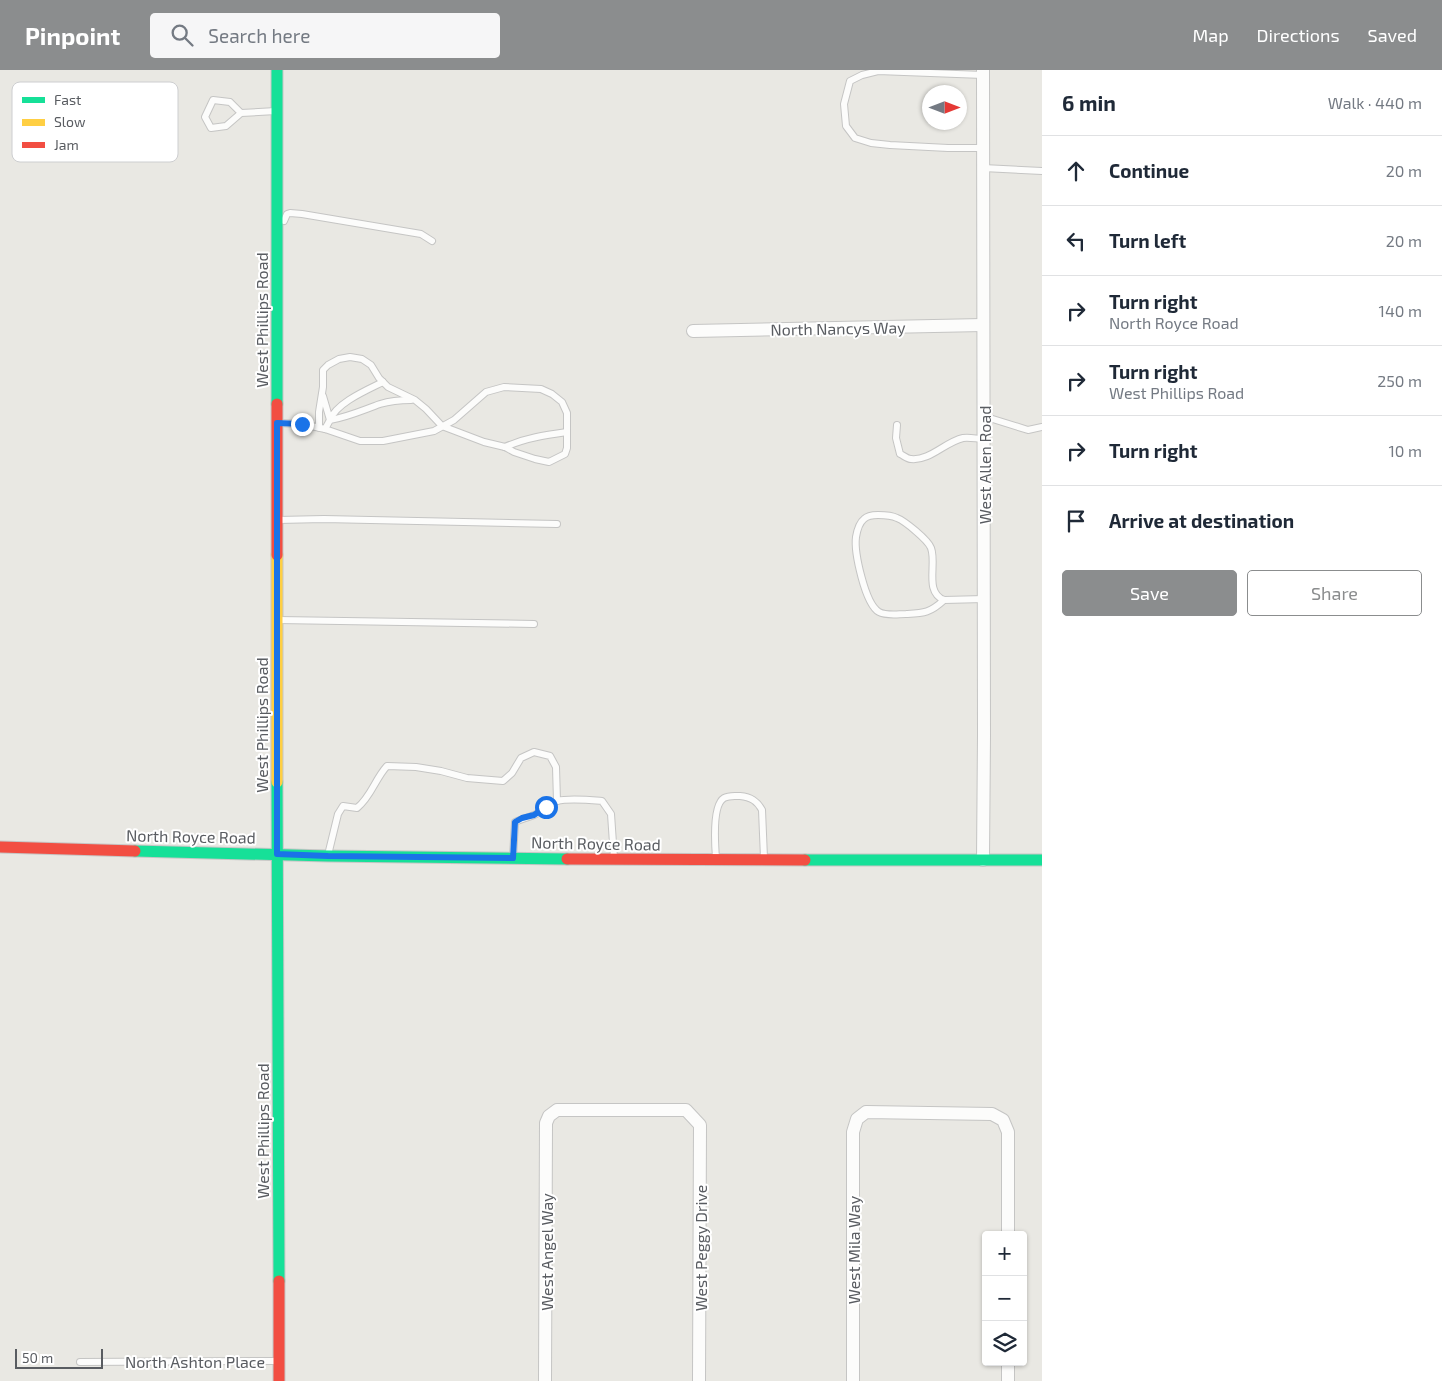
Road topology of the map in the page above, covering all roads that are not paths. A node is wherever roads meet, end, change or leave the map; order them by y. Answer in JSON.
{"nodes":[{"id":1,"x":277,"y":70,"type":"edge"},
{"id":2,"x":983,"y":72,"type":"edge"},
{"id":3,"x":277,"y":111,"type":"junction"},
{"id":4,"x":241,"y":113,"type":"junction"},
{"id":5,"x":983,"y":148,"type":"junction"},
{"id":6,"x":983,"y":168,"type":"junction"},
{"id":7,"x":1042,"y":171,"type":"edge"},
{"id":8,"x":284,"y":229,"type":"dead end"},
{"id":9,"x":432,"y":240,"type":"dead end"},
{"id":10,"x":983,"y":325,"type":"junction"},
{"id":11,"x":693,"y":331,"type":"dead end"},
{"id":12,"x":383,"y":382,"type":"junction"},
{"id":13,"x":322,"y":393,"type":"junction"},
{"id":14,"x":415,"y":400,"type":"junction"},
{"id":15,"x":984,"y":416,"type":"junction"},
{"id":16,"x":330,"y":420,"type":"junction"},
{"id":17,"x":277,"y":423,"type":"junction"},
{"id":18,"x":897,"y":425,"type":"dead end"},
{"id":19,"x":442,"y":426,"type":"junction"},
{"id":20,"x":1042,"y":426,"type":"edge"},
{"id":21,"x":322,"y":428,"type":"junction"},
{"id":22,"x":568,"y":432,"type":"junction"},
{"id":23,"x":984,"y":439,"type":"junction"},
{"id":24,"x":505,"y":447,"type":"junction"},
{"id":25,"x":277,"y":520,"type":"junction"},
{"id":26,"x":557,"y":524,"type":"dead end"},
{"id":27,"x":984,"y":599,"type":"junction"},
{"id":28,"x":944,"y":600,"type":"junction"},
{"id":29,"x":277,"y":620,"type":"junction"},
{"id":30,"x":534,"y":624,"type":"dead end"},
{"id":31,"x":557,"y":801,"type":"junction"},
{"id":32,"x":0,"y":847,"type":"edge"},
{"id":33,"x":277,"y":854,"type":"junction"},
{"id":34,"x":328,"y":856,"type":"junction"},
{"id":35,"x":513,"y":858,"type":"junction"},
{"id":36,"x":764,"y":859,"type":"junction"},
{"id":37,"x":614,"y":860,"type":"junction"},
{"id":38,"x":716,"y":860,"type":"junction"},
{"id":39,"x":983,"y":860,"type":"junction"},
{"id":40,"x":1042,"y":860,"type":"edge"},
{"id":41,"x":546,"y":1123,"type":"joint"},
{"id":42,"x":1008,"y":1231,"type":"edge"},
{"id":43,"x":279,"y":1361,"type":"junction"},
{"id":44,"x":80,"y":1362,"type":"dead end"},
{"id":45,"x":1008,"y":1366,"type":"edge"},
{"id":46,"x":279,"y":1381,"type":"edge"},
{"id":47,"x":545,"y":1381,"type":"edge"},
{"id":48,"x":699,"y":1381,"type":"edge"},
{"id":49,"x":853,"y":1381,"type":"edge"},
{"id":50,"x":1008,"y":1381,"type":"edge"}],
"edges":[{"from":1,"to":3,"type":"street","name":"West Phillips Road"},
{"from":2,"to":5,"type":"street","name":"West Allen Road"},
{"from":2,"to":5,"type":"lane"},
{"from":3,"to":4,"type":"lane"},
{"from":3,"to":17,"type":"street","name":"West Phillips Road"},
{"from":4,"to":4,"type":"lane"},
{"from":5,"to":6,"type":"street","name":"West Allen Road"},
{"from":6,"to":7,"type":"lane"},
{"from":6,"to":10,"type":"street","name":"West Allen Road"},
{"from":8,"to":9,"type":"lane"},
{"from":10,"to":11,"type":"street","name":"North Nancys Way"},
{"from":10,"to":15,"type":"street","name":"West Allen Road"},
{"from":12,"to":13,"type":"lane"},
{"from":12,"to":14,"type":"lane"},
{"from":12,"to":16,"type":"lane"},
{"from":13,"to":16,"type":"lane"},
{"from":13,"to":21,"type":"lane"},
{"from":14,"to":16,"type":"lane"},
{"from":14,"to":19,"type":"lane"},
{"from":15,"to":20,"type":"lane"},
{"from":15,"to":23,"type":"street","name":"West Allen Road"},
{"from":16,"to":21,"type":"lane"},
{"from":17,"to":21,"type":"lane"},
{"from":17,"to":25,"type":"street","name":"West Phillips Road"},
{"from":18,"to":23,"type":"lane"},
{"from":19,"to":21,"type":"lane"},
{"from":19,"to":22,"type":"lane"},
{"from":19,"to":24,"type":"lane"},
{"from":22,"to":24,"type":"lane"},
{"from":22,"to":24,"type":"lane"},
{"from":23,"to":27,"type":"street","name":"West Allen Road"},
{"from":25,"to":26,"type":"lane"},
{"from":25,"to":29,"type":"street","name":"West Phillips Road"},
{"from":27,"to":28,"type":"lane"},
{"from":27,"to":39,"type":"street","name":"West Allen Road"},
{"from":28,"to":28,"type":"lane"},
{"from":29,"to":30,"type":"lane"},
{"from":29,"to":33,"type":"street","name":"West Phillips Road"},
{"from":31,"to":34,"type":"lane"},
{"from":31,"to":35,"type":"lane"},
{"from":31,"to":37,"type":"lane"},
{"from":32,"to":33,"type":"street","name":"North Royce Road"},
{"from":33,"to":34,"type":"street","name":"North Royce Road"},
{"from":33,"to":43,"type":"street","name":"West Phillips Road"},
{"from":34,"to":35,"type":"street","name":"North Royce Road"},
{"from":35,"to":37,"type":"street","name":"North Royce Road"},
{"from":36,"to":38,"type":"street","name":"North Royce Road"},
{"from":36,"to":38,"type":"lane"},
{"from":36,"to":39,"type":"street","name":"North Royce Road"},
{"from":37,"to":38,"type":"street","name":"North Royce Road"},
{"from":39,"to":40,"type":"street","name":"North Royce Road"},
{"from":41,"to":47,"type":"street","name":"West Angel Way"},
{"from":41,"to":48,"type":"street","name":"West Peggy Drive"},
{"from":42,"to":49,"type":"street","name":"West Mila Way"},
{"from":43,"to":44,"type":"lane","name":"North Ashton Place"},
{"from":43,"to":46,"type":"street","name":"West Phillips Road"},
{"from":45,"to":50,"type":"street"}]}
